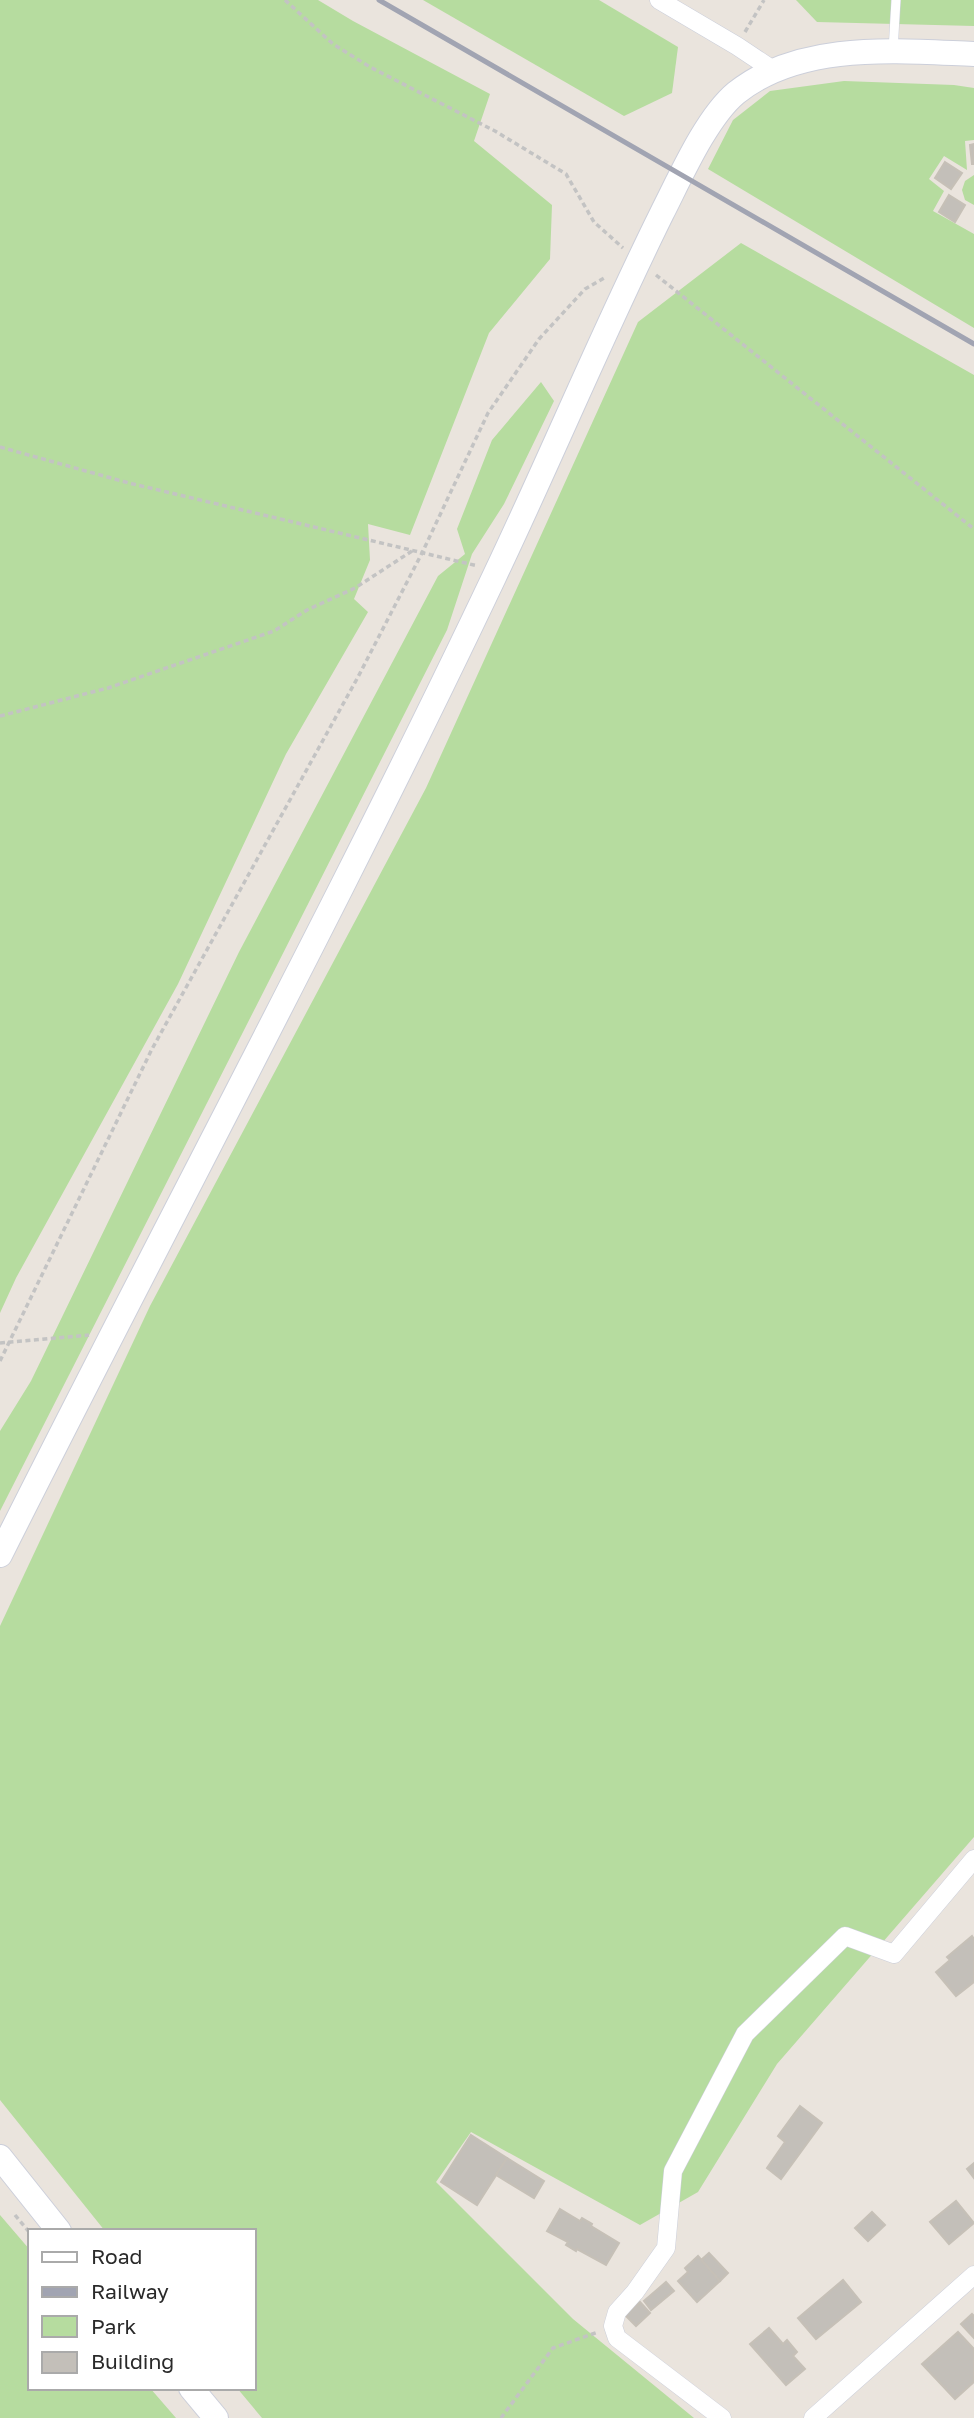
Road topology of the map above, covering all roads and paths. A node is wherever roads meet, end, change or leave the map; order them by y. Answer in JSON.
{"nodes":[{"id":1,"x":285,"y":0,"type":"edge"},
{"id":2,"x":659,"y":0,"type":"edge"},
{"id":3,"x":764,"y":0,"type":"edge"},
{"id":4,"x":896,"y":0,"type":"edge"},
{"id":5,"x":737,"y":46,"type":"junction"},
{"id":6,"x":893,"y":51,"type":"junction"},
{"id":7,"x":974,"y":54,"type":"edge"},
{"id":8,"x":773,"y":70,"type":"junction"},
{"id":9,"x":639,"y":260,"type":"junction"},
{"id":10,"x":606,"y":277,"type":"dead end"},
{"id":11,"x":0,"y":447,"type":"edge"},
{"id":12,"x":974,"y":529,"type":"edge"},
{"id":13,"x":412,"y":551,"type":"junction"},
{"id":14,"x":422,"y":553,"type":"junction"},
{"id":15,"x":497,"y":571,"type":"junction"},
{"id":16,"x":0,"y":716,"type":"edge"},
{"id":17,"x":112,"y":1333,"type":"junction"},
{"id":18,"x":9,"y":1342,"type":"junction"},
{"id":19,"x":0,"y":1343,"type":"edge"},
{"id":20,"x":0,"y":1361,"type":"edge"},
{"id":21,"x":0,"y":1555,"type":"edge"},
{"id":22,"x":974,"y":1859,"type":"edge"},
{"id":23,"x":0,"y":2157,"type":"edge"},
{"id":24,"x":15,"y":2215,"type":"dead end"},
{"id":25,"x":57,"y":2229,"type":"edge"},
{"id":26,"x":28,"y":2230,"type":"edge"},
{"id":27,"x":974,"y":2275,"type":"edge"},
{"id":28,"x":613,"y":2326,"type":"junction"},
{"id":29,"x":193,"y":2390,"type":"edge"},
{"id":30,"x":216,"y":2418,"type":"edge"},
{"id":31,"x":501,"y":2418,"type":"edge"},
{"id":32,"x":722,"y":2418,"type":"edge"},
{"id":33,"x":813,"y":2418,"type":"edge"}],
"edges":[{"from":1,"to":9,"type":"path"},
{"from":2,"to":5,"type":"street"},
{"from":3,"to":5,"type":"path"},
{"from":4,"to":6,"type":"lane"},
{"from":5,"to":8,"type":"street"},
{"from":6,"to":7,"type":"main road"},
{"from":6,"to":8,"type":"main road"},
{"from":8,"to":9,"type":"main road"},
{"from":9,"to":12,"type":"path"},
{"from":9,"to":15,"type":"main road"},
{"from":10,"to":14,"type":"path"},
{"from":11,"to":13,"type":"path"},
{"from":13,"to":14,"type":"path"},
{"from":13,"to":16,"type":"path"},
{"from":14,"to":15,"type":"path"},
{"from":14,"to":18,"type":"path"},
{"from":15,"to":17,"type":"main road"},
{"from":17,"to":18,"type":"path"},
{"from":17,"to":21,"type":"main road"},
{"from":18,"to":19,"type":"path"},
{"from":18,"to":20,"type":"path"},
{"from":22,"to":28,"type":"street"},
{"from":23,"to":25,"type":"main road"},
{"from":24,"to":26,"type":"path"},
{"from":27,"to":33,"type":"street"},
{"from":28,"to":31,"type":"path"},
{"from":28,"to":32,"type":"street"},
{"from":29,"to":30,"type":"main road"}]}
